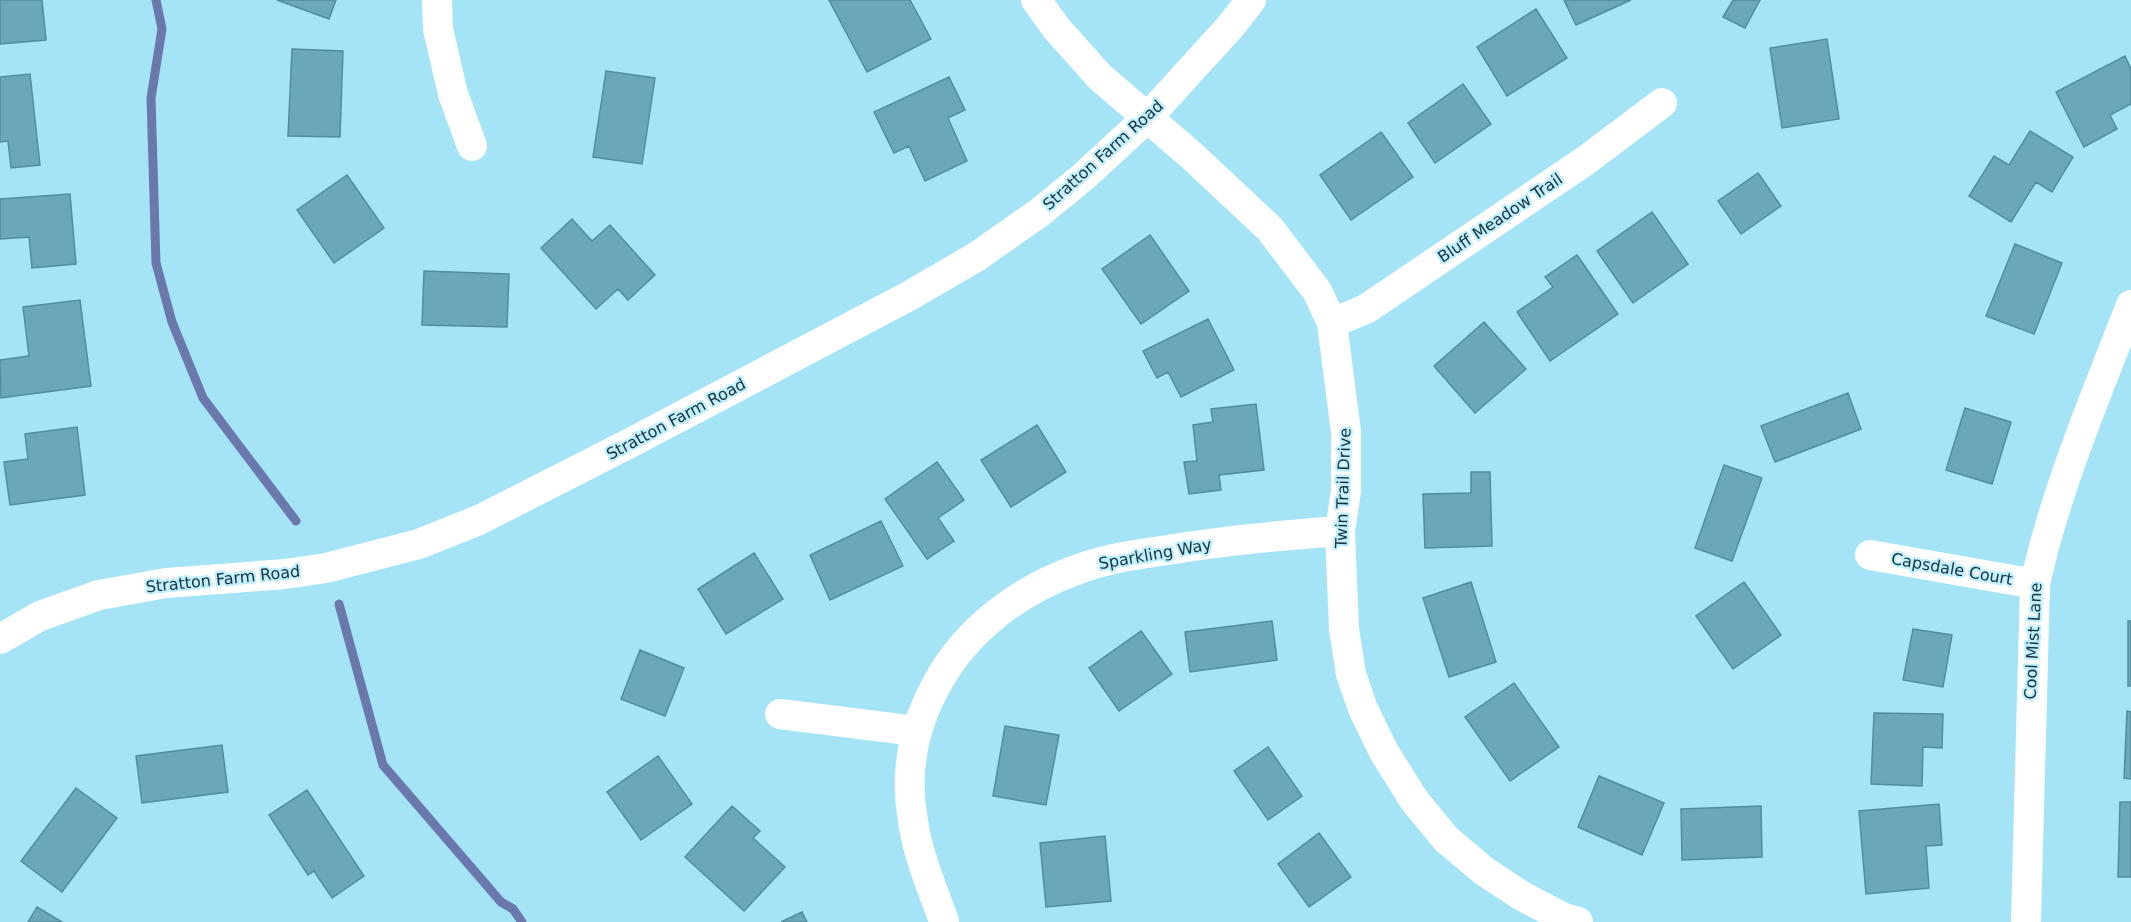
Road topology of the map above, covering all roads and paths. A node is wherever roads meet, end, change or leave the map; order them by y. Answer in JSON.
{"nodes":[{"id":1,"x":437,"y":0,"type":"edge"},
{"id":2,"x":1036,"y":0,"type":"edge"},
{"id":3,"x":1251,"y":0,"type":"edge"},
{"id":4,"x":1662,"y":103,"type":"dead end"},
{"id":5,"x":1147,"y":118,"type":"junction"},
{"id":6,"x":472,"y":146,"type":"dead end"},
{"id":7,"x":2131,"y":305,"type":"edge"},
{"id":8,"x":1332,"y":323,"type":"junction"},
{"id":9,"x":1340,"y":531,"type":"junction"},
{"id":10,"x":1870,"y":555,"type":"dead end"},
{"id":11,"x":2034,"y":584,"type":"junction"},
{"id":12,"x":0,"y":639,"type":"edge"},
{"id":13,"x":780,"y":714,"type":"dead end"},
{"id":14,"x":916,"y":731,"type":"junction"},
{"id":15,"x":944,"y":921,"type":"edge"},
{"id":16,"x":1578,"y":922,"type":"edge"},
{"id":17,"x":2026,"y":922,"type":"edge"}],
"edges":[{"from":1,"to":6,"type":"street"},
{"from":2,"to":5,"type":"street","name":"Twin Trail Drive"},
{"from":3,"to":5,"type":"street","name":"Stratton Farm Road"},
{"from":4,"to":8,"type":"street","name":"Bluff Meadow Trail"},
{"from":5,"to":8,"type":"street","name":"Twin Trail Drive"},
{"from":5,"to":12,"type":"street","name":"Stratton Farm Road"},
{"from":7,"to":11,"type":"street","name":"Cool Mist Lane"},
{"from":8,"to":9,"type":"street","name":"Twin Trail Drive"},
{"from":9,"to":14,"type":"street","name":"Sparkling Way"},
{"from":9,"to":16,"type":"street","name":"Twin Trail Drive"},
{"from":10,"to":11,"type":"street","name":"Capsdale Court"},
{"from":11,"to":17,"type":"street","name":"Cool Mist Lane"},
{"from":13,"to":14,"type":"street"},
{"from":14,"to":15,"type":"street","name":"Sparkling Way"}]}
